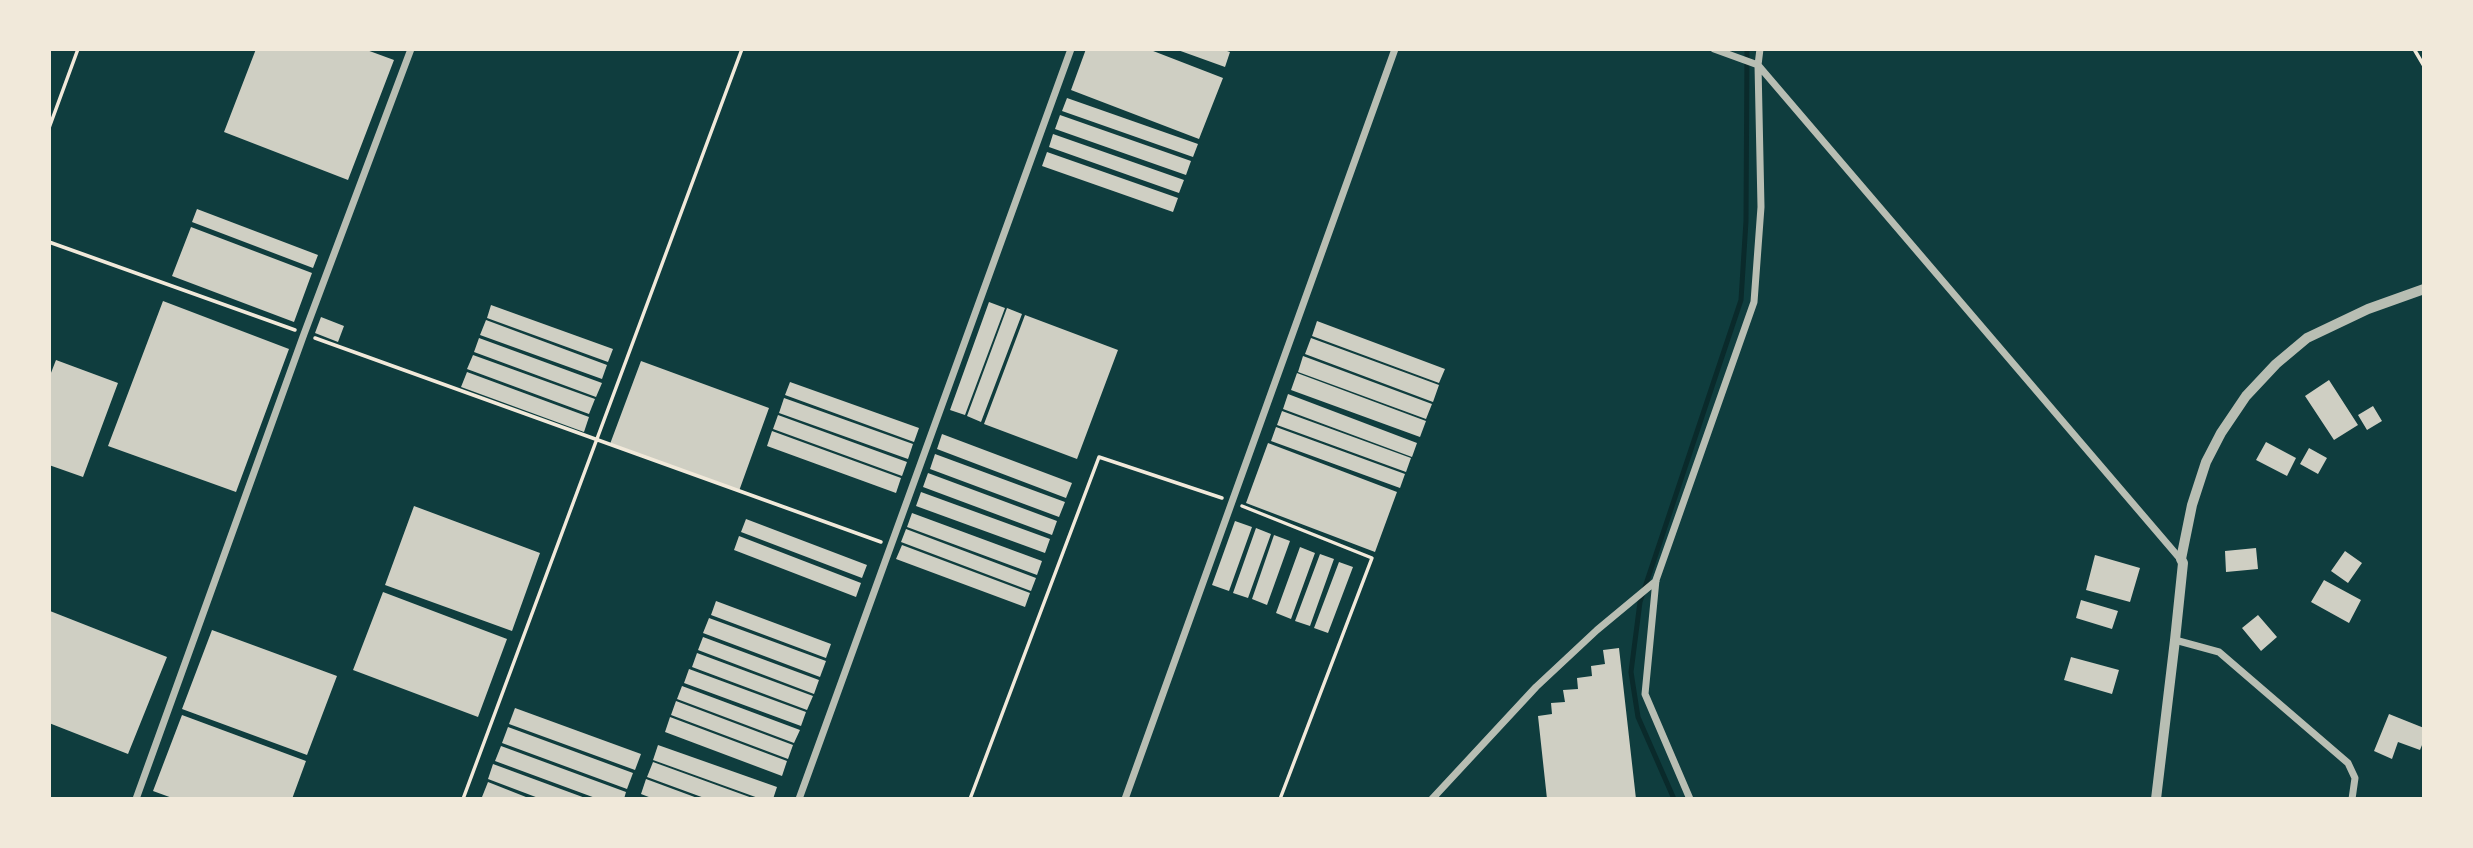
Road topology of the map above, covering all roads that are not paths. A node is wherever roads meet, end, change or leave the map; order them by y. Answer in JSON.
{"nodes":[{"id":1,"x":411,"y":49,"type":"edge"},
{"id":2,"x":1071,"y":49,"type":"edge"},
{"id":3,"x":1395,"y":49,"type":"edge"},
{"id":4,"x":1714,"y":49,"type":"edge"},
{"id":5,"x":1760,"y":49,"type":"edge"},
{"id":6,"x":1758,"y":65,"type":"junction"},
{"id":7,"x":2424,"y":289,"type":"edge"},
{"id":8,"x":2183,"y":563,"type":"junction"},
{"id":9,"x":1656,"y":580,"type":"junction"},
{"id":10,"x":2175,"y":640,"type":"junction"},
{"id":11,"x":136,"y":799,"type":"edge"},
{"id":12,"x":799,"y":799,"type":"edge"},
{"id":13,"x":1125,"y":799,"type":"edge"},
{"id":14,"x":1432,"y":799,"type":"edge"},
{"id":15,"x":1689,"y":799,"type":"edge"},
{"id":16,"x":2156,"y":799,"type":"edge"},
{"id":17,"x":2352,"y":799,"type":"edge"}],
"edges":[{"from":1,"to":11,"type":"street"},
{"from":2,"to":12,"type":"street"},
{"from":3,"to":13,"type":"street"},
{"from":4,"to":6,"type":"street"},
{"from":5,"to":6,"type":"street"},
{"from":6,"to":8,"type":"street"},
{"from":6,"to":9,"type":"street"},
{"from":7,"to":8,"type":"street"},
{"from":8,"to":10,"type":"street"},
{"from":9,"to":14,"type":"street"},
{"from":9,"to":15,"type":"street"},
{"from":10,"to":16,"type":"street"},
{"from":10,"to":17,"type":"street"}]}
